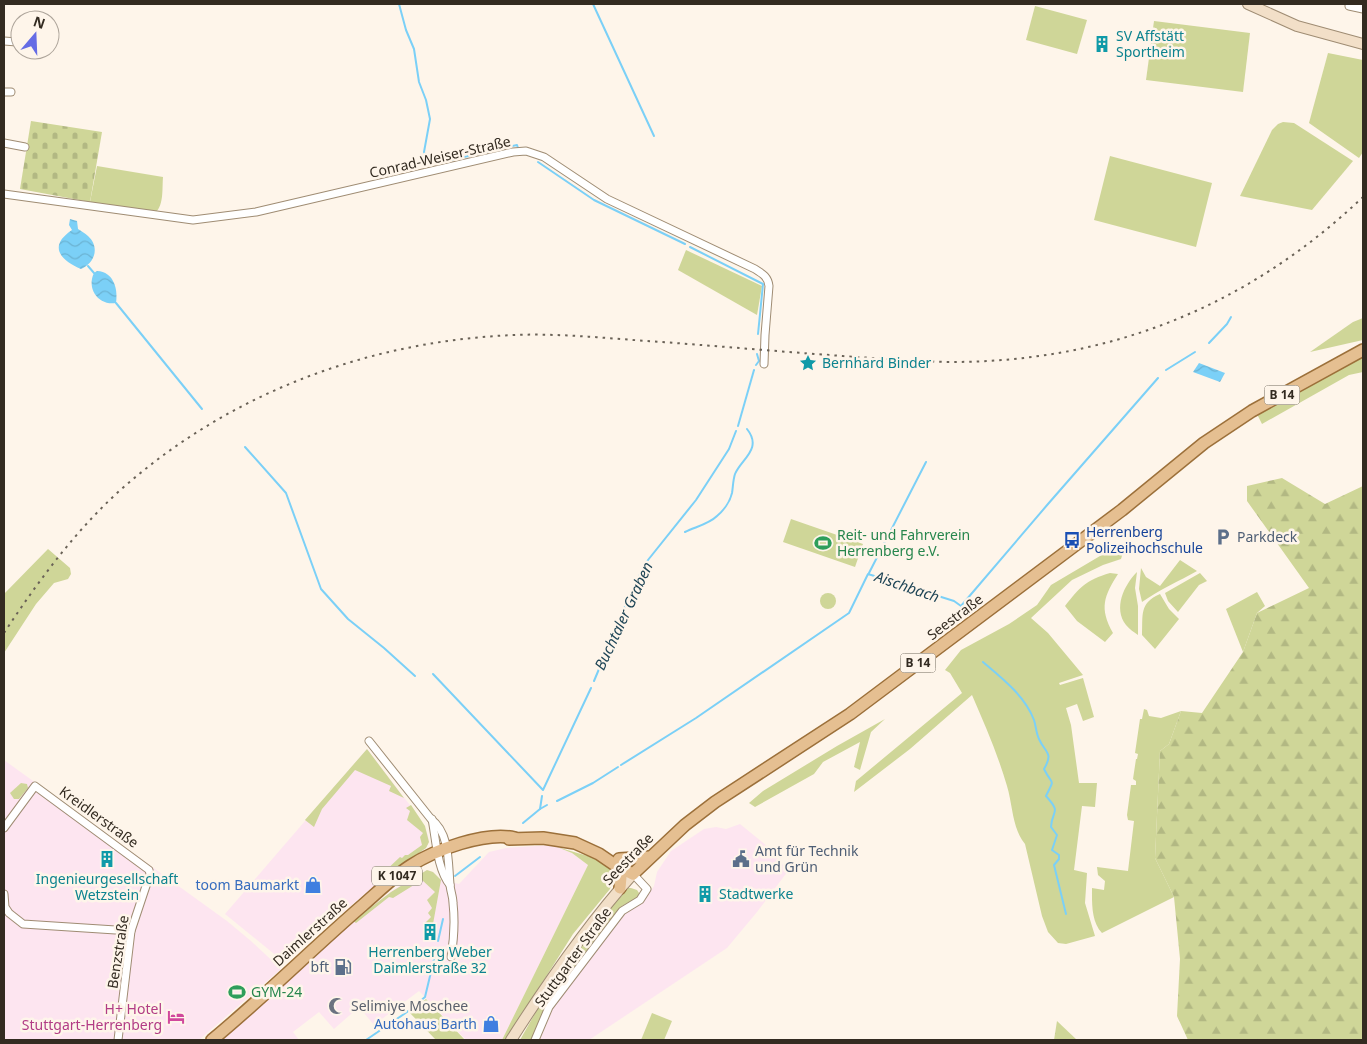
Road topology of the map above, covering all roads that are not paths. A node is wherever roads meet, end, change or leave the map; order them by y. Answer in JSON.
{"nodes":[{"id":1,"x":1248,"y":4,"type":"edge"},
{"id":2,"x":1349,"y":6,"type":"dead end"},
{"id":3,"x":1363,"y":9,"type":"edge"},
{"id":4,"x":1363,"y":44,"type":"edge"},
{"id":5,"x":4,"y":143,"type":"edge"},
{"id":6,"x":24,"y":147,"type":"dead end"},
{"id":7,"x":4,"y":194,"type":"edge"},
{"id":8,"x":1363,"y":350,"type":"edge"},
{"id":9,"x":764,"y":364,"type":"dead end"},
{"id":10,"x":369,"y":741,"type":"dead end"},
{"id":11,"x":4,"y":828,"type":"edge"},
{"id":12,"x":442,"y":853,"type":"junction"},
{"id":13,"x":650,"y":857,"type":"junction"},
{"id":14,"x":618,"y":863,"type":"junction"},
{"id":15,"x":149,"y":870,"type":"joint"},
{"id":16,"x":633,"y":874,"type":"junction"},
{"id":17,"x":620,"y":888,"type":"junction"},
{"id":18,"x":4,"y":894,"type":"edge"},
{"id":19,"x":131,"y":931,"type":"junction"},
{"id":20,"x":451,"y":956,"type":"dead end"},
{"id":21,"x":515,"y":1037,"type":"edge"},
{"id":22,"x":118,"y":1040,"type":"edge"},
{"id":23,"x":212,"y":1040,"type":"edge"},
{"id":24,"x":535,"y":1040,"type":"edge"}],
"edges":[{"from":1,"to":4,"type":"main road"},
{"from":2,"to":3,"type":"street"},
{"from":5,"to":6,"type":"street"},
{"from":7,"to":9,"type":"street","name":"Conrad-Weiser-Straße"},
{"from":8,"to":13,"type":"main road","name":"Seestraße","number":"B 14"},
{"from":10,"to":12,"type":"street"},
{"from":11,"to":15,"type":"street","name":"Kreidlerstraße"},
{"from":12,"to":14,"type":"main road","name":"Daimlerstraße","number":"K 1047"},
{"from":12,"to":20,"type":"street"},
{"from":12,"to":23,"type":"main road","name":"Daimlerstraße","number":"K 1047"},
{"from":13,"to":14,"type":"main road"},
{"from":13,"to":16,"type":"main road","name":"Seestraße","number":"B 14"},
{"from":14,"to":16,"type":"main road","name":"Daimlerstraße","number":"K 1047"},
{"from":14,"to":17,"type":"main road"},
{"from":15,"to":19,"type":"street","name":"Benzstraße"},
{"from":16,"to":17,"type":"main road","name":"Seestraße","number":"B 14"},
{"from":16,"to":24,"type":"street","name":"Stuttgarter Straße"},
{"from":17,"to":21,"type":"main road","name":"Seestraße","number":"B 14"},
{"from":18,"to":19,"type":"street"},
{"from":19,"to":22,"type":"street","name":"Benzstraße"}]}
